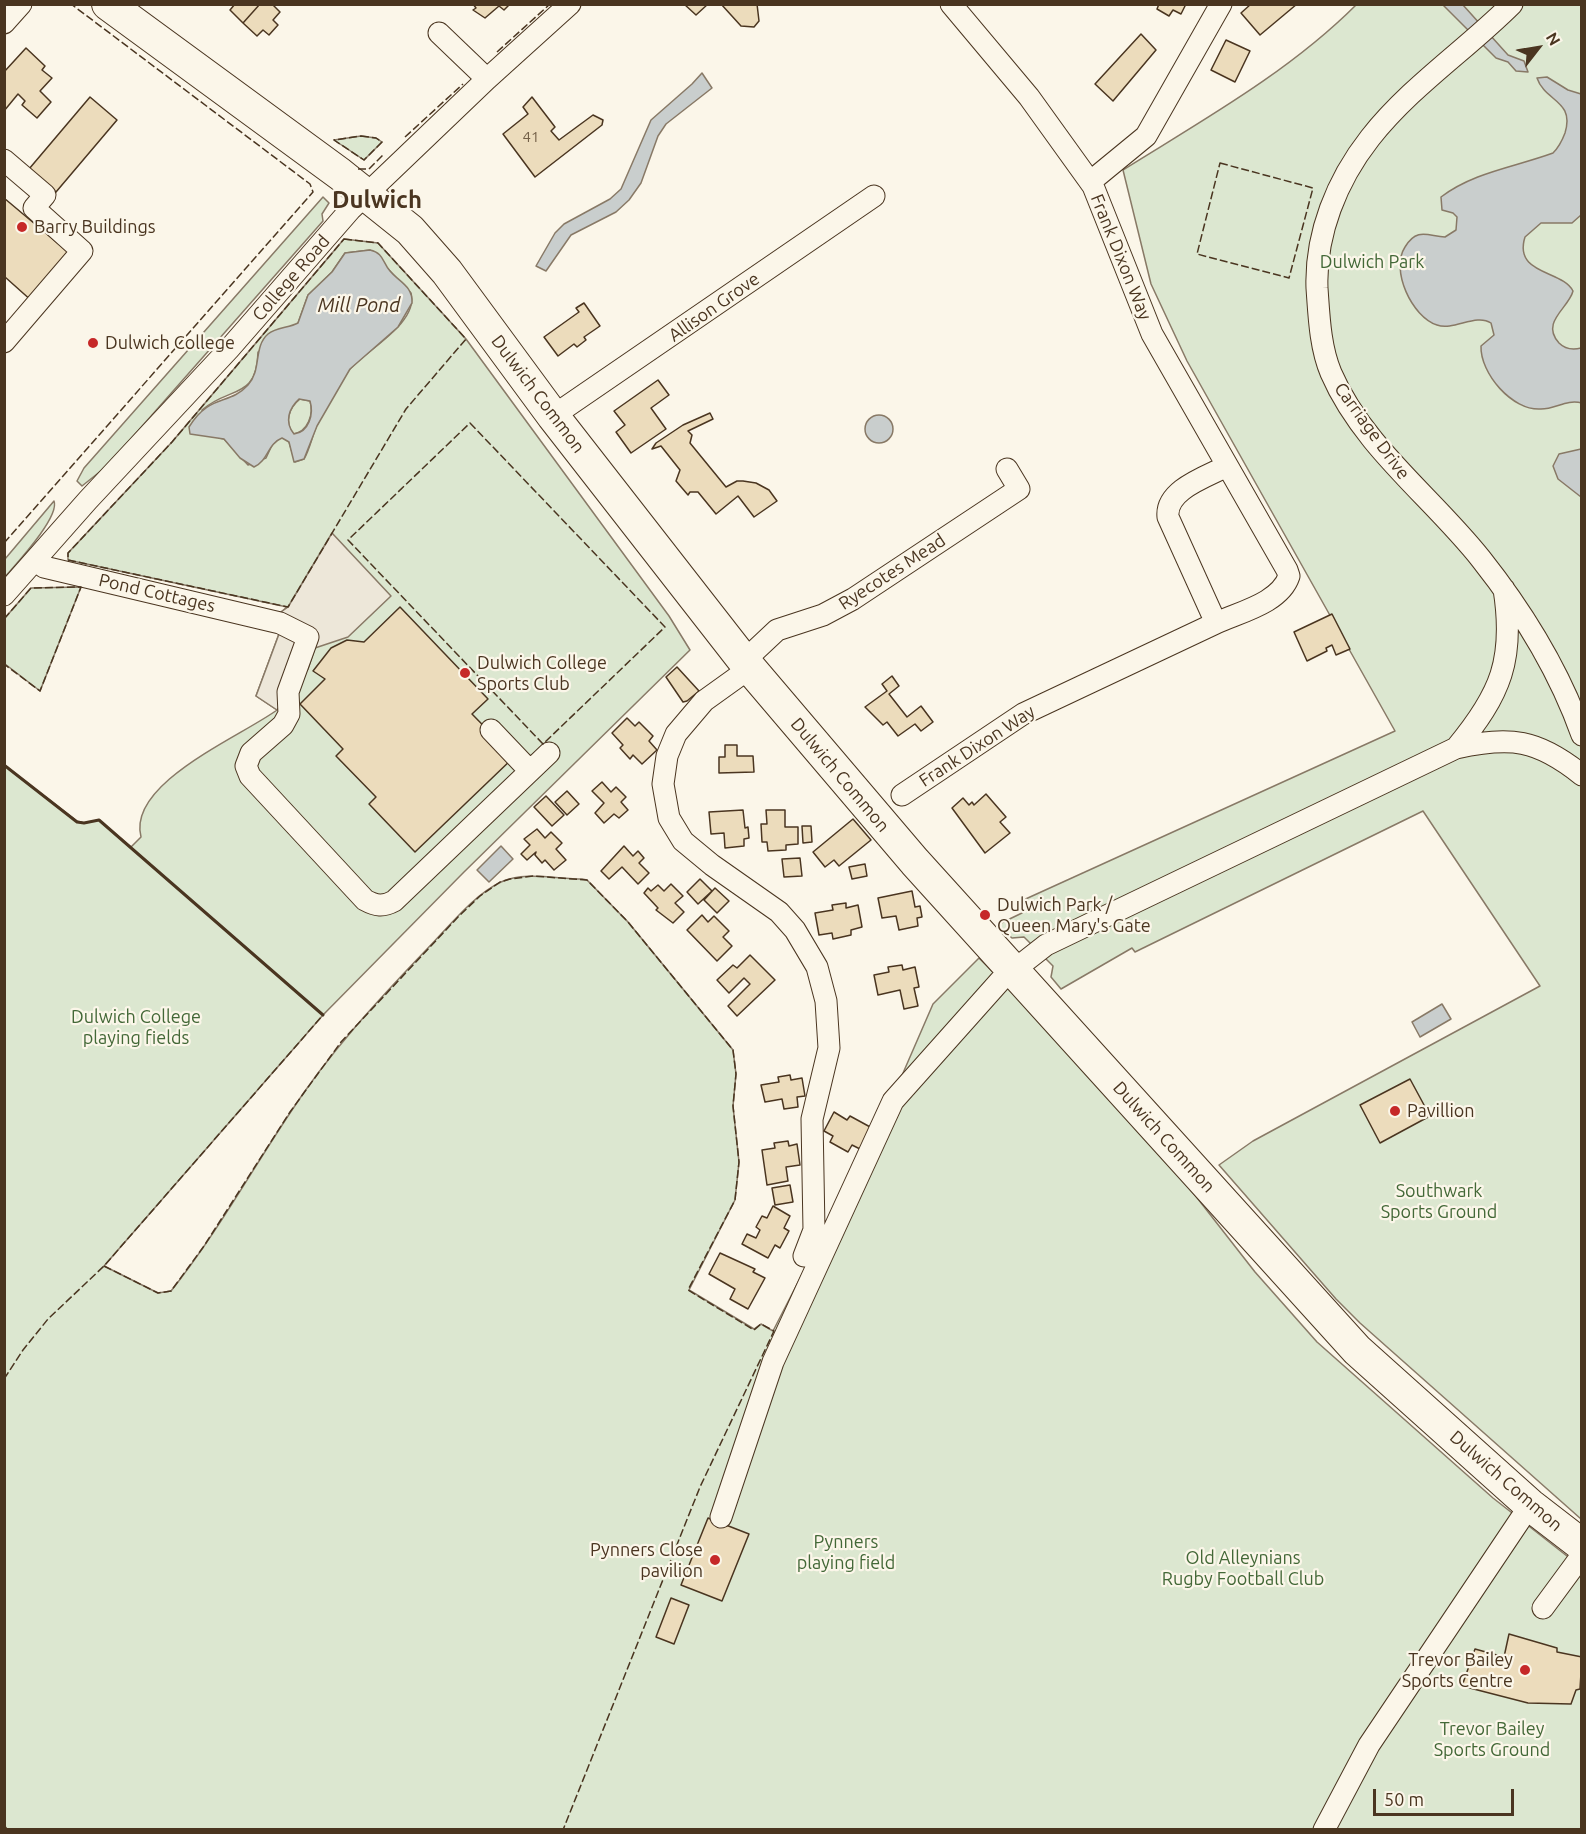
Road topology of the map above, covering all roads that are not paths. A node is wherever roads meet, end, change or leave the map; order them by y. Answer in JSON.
{"nodes":[{"id":1,"x":21,"y":4,"type":"edge"},
{"id":2,"x":108,"y":4,"type":"edge"},
{"id":3,"x":570,"y":4,"type":"edge"},
{"id":4,"x":951,"y":4,"type":"edge"},
{"id":5,"x":1221,"y":4,"type":"edge"},
{"id":6,"x":1512,"y":4,"type":"edge"},
{"id":7,"x":4,"y":24,"type":"edge"},
{"id":8,"x":439,"y":33,"type":"dead end"},
{"id":9,"x":487,"y":79,"type":"junction"},
{"id":10,"x":4,"y":160,"type":"edge"},
{"id":11,"x":1090,"y":182,"type":"junction"},
{"id":12,"x":366,"y":195,"type":"junction"},
{"id":13,"x":874,"y":196,"type":"dead end"},
{"id":14,"x":4,"y":342,"type":"edge"},
{"id":15,"x":553,"y":416,"type":"junction"},
{"id":16,"x":1227,"y":466,"type":"junction"},
{"id":17,"x":1006,"y":469,"type":"dead end"},
{"id":18,"x":35,"y":561,"type":"junction"},
{"id":19,"x":1504,"y":589,"type":"junction"},
{"id":20,"x":4,"y":596,"type":"edge"},
{"id":21,"x":1216,"y":623,"type":"junction"},
{"id":22,"x":747,"y":665,"type":"junction"},
{"id":23,"x":491,"y":730,"type":"dead end"},
{"id":24,"x":1581,"y":735,"type":"edge"},
{"id":25,"x":1456,"y":747,"type":"junction"},
{"id":26,"x":549,"y":753,"type":"dead end"},
{"id":27,"x":530,"y":771,"type":"junction"},
{"id":28,"x":1581,"y":775,"type":"edge"},
{"id":29,"x":902,"y":795,"type":"dead end"},
{"id":30,"x":1014,"y":969,"type":"junction"},
{"id":31,"x":804,"y":1256,"type":"dead end"},
{"id":32,"x":1530,"y":1505,"type":"junction"},
{"id":33,"x":721,"y":1517,"type":"dead end"},
{"id":34,"x":1581,"y":1545,"type":"edge"},
{"id":35,"x":1581,"y":1555,"type":"edge"},
{"id":36,"x":1543,"y":1608,"type":"dead end"},
{"id":37,"x":1324,"y":1830,"type":"edge"}],
"edges":[{"from":1,"to":7,"type":"street"},
{"from":2,"to":12,"type":"highway","name":"Dulwich Common"},
{"from":3,"to":9,"type":"street","name":"College Road"},
{"from":4,"to":11,"type":"street","name":"Frank Dixon Way"},
{"from":5,"to":11,"type":"street"},
{"from":6,"to":19,"type":"street","name":"Carriage Drive"},
{"from":8,"to":9,"type":"street"},
{"from":9,"to":12,"type":"street","name":"College Road"},
{"from":10,"to":14,"type":"street"},
{"from":11,"to":16,"type":"street","name":"Frank Dixon Way"},
{"from":12,"to":15,"type":"highway","name":"Dulwich Common"},
{"from":12,"to":18,"type":"street","name":"College Road"},
{"from":13,"to":15,"type":"street","name":"Allison Grove"},
{"from":15,"to":22,"type":"highway","name":"Dulwich Common"},
{"from":16,"to":21,"type":"street"},
{"from":16,"to":21,"type":"street","name":"Frank Dixon Way"},
{"from":17,"to":22,"type":"street","name":"Ryecotes Mead"},
{"from":18,"to":20,"type":"street","name":"College Road"},
{"from":18,"to":27,"type":"street","name":"Pond Cottages"},
{"from":19,"to":24,"type":"street","name":"Carriage Drive"},
{"from":19,"to":25,"type":"street"},
{"from":21,"to":29,"type":"street","name":"Frank Dixon Way"},
{"from":22,"to":30,"type":"highway","name":"Dulwich Common"},
{"from":22,"to":31,"type":"street"},
{"from":23,"to":27,"type":"street"},
{"from":25,"to":28,"type":"street"},
{"from":25,"to":30,"type":"street"},
{"from":26,"to":27,"type":"street"},
{"from":30,"to":32,"type":"highway","name":"Dulwich Common"},
{"from":30,"to":33,"type":"street"},
{"from":32,"to":34,"type":"highway","name":"Dulwich Common"},
{"from":32,"to":37,"type":"street"},
{"from":35,"to":36,"type":"street"}]}
